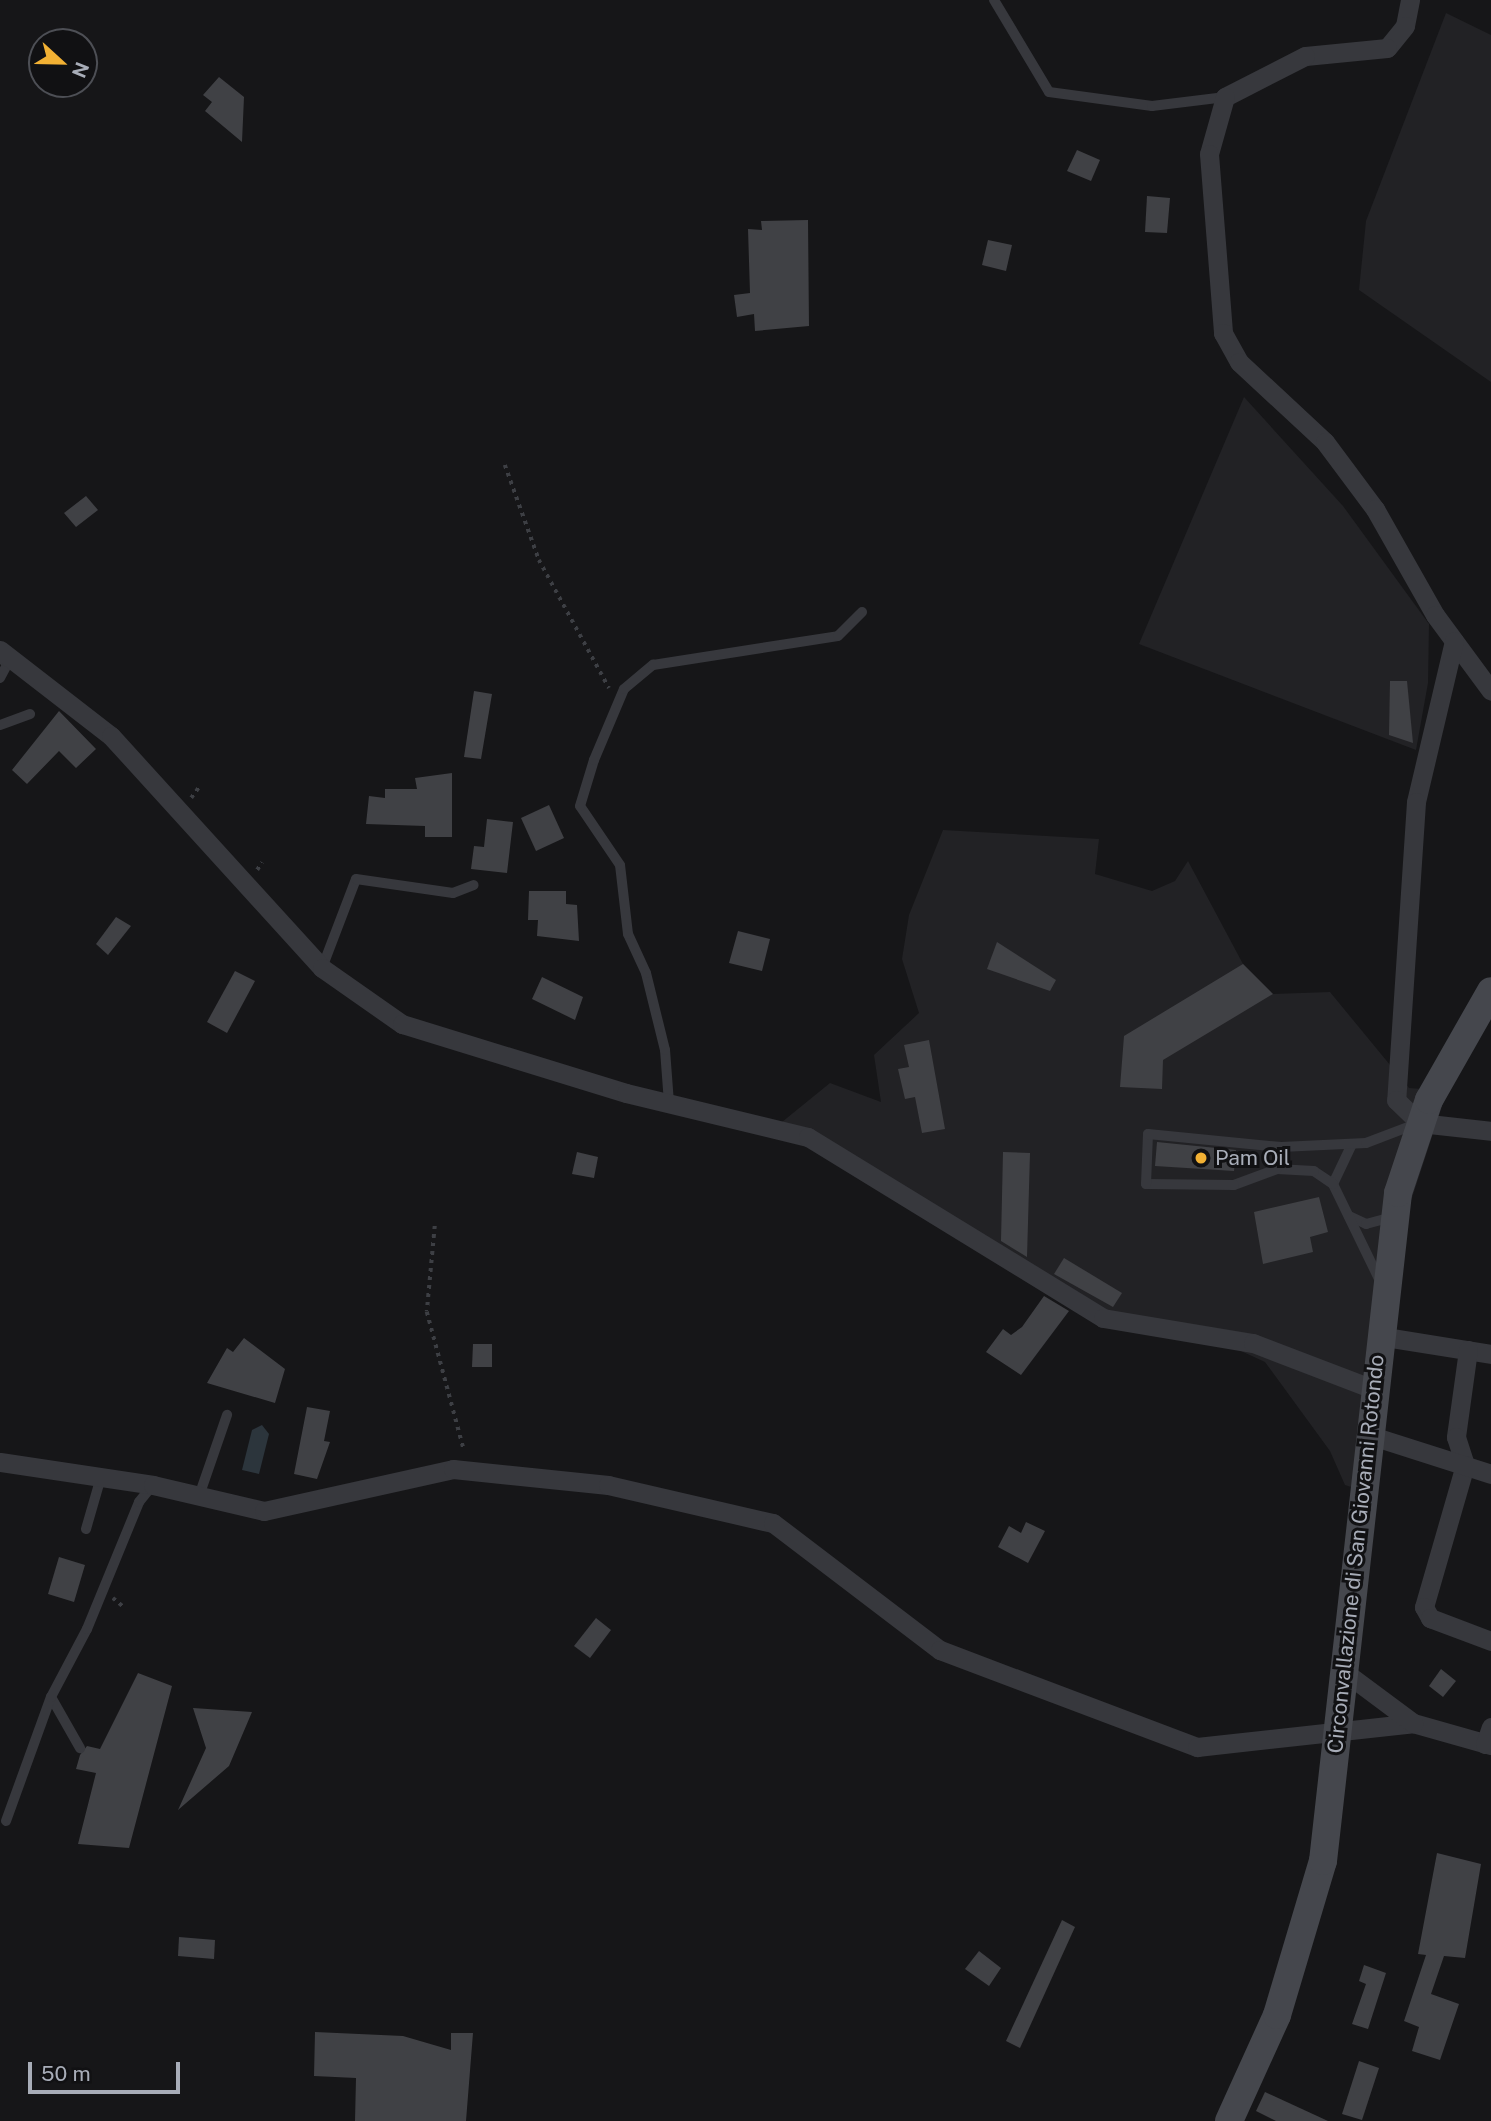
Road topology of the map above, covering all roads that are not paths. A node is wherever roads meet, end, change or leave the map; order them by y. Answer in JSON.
{"nodes":[{"id":1,"x":994,"y":0,"type":"edge"},
{"id":2,"x":1410,"y":0,"type":"edge"},
{"id":3,"x":1225,"y":97,"type":"junction"},
{"id":4,"x":862,"y":612,"type":"dead end"},
{"id":5,"x":1454,"y":641,"type":"junction"},
{"id":6,"x":2,"y":662,"type":"edge"},
{"id":7,"x":1491,"y":691,"type":"edge"},
{"id":8,"x":30,"y":714,"type":"dead end"},
{"id":9,"x":0,"y":725,"type":"edge"},
{"id":10,"x":474,"y":885,"type":"dead end"},
{"id":11,"x":323,"y":968,"type":"junction"},
{"id":12,"x":1491,"y":991,"type":"edge"},
{"id":13,"x":669,"y":1103,"type":"junction"},
{"id":14,"x":1420,"y":1122,"type":"junction"},
{"id":15,"x":1491,"y":1131,"type":"edge"},
{"id":16,"x":1352,"y":1144,"type":"junction"},
{"id":17,"x":1333,"y":1184,"type":"junction"},
{"id":18,"x":1348,"y":1215,"type":"junction"},
{"id":19,"x":1394,"y":1217,"type":"junction"},
{"id":20,"x":1384,"y":1290,"type":"junction"},
{"id":21,"x":1379,"y":1336,"type":"junction"},
{"id":22,"x":1468,"y":1350,"type":"junction"},
{"id":23,"x":1491,"y":1354,"type":"edge"},
{"id":24,"x":1373,"y":1389,"type":"junction"},
{"id":25,"x":227,"y":1415,"type":"dead end"},
{"id":26,"x":1369,"y":1434,"type":"junction"},
{"id":27,"x":0,"y":1462,"type":"edge"},
{"id":28,"x":1465,"y":1465,"type":"junction"},
{"id":29,"x":1491,"y":1474,"type":"edge"},
{"id":30,"x":101,"y":1477,"type":"junction"},
{"id":31,"x":153,"y":1485,"type":"junction"},
{"id":32,"x":199,"y":1496,"type":"junction"},
{"id":33,"x":86,"y":1529,"type":"dead end"},
{"id":34,"x":1491,"y":1641,"type":"edge"},
{"id":35,"x":1346,"y":1673,"type":"junction"},
{"id":36,"x":51,"y":1697,"type":"junction"},
{"id":37,"x":1413,"y":1723,"type":"junction"},
{"id":38,"x":1339,"y":1732,"type":"junction"},
{"id":39,"x":1489,"y":1739,"type":"edge"},
{"id":40,"x":80,"y":1748,"type":"dead end"},
{"id":41,"x":6,"y":1821,"type":"dead end"},
{"id":42,"x":1229,"y":2121,"type":"edge"}],
"edges":[{"from":1,"to":3,"type":"lane"},
{"from":2,"to":3,"type":"street"},
{"from":3,"to":5,"type":"street"},
{"from":4,"to":13,"type":"lane"},
{"from":5,"to":7,"type":"street"},
{"from":5,"to":14,"type":"street"},
{"from":6,"to":11,"type":"street"},
{"from":8,"to":9,"type":"lane"},
{"from":10,"to":11,"type":"lane"},
{"from":11,"to":13,"type":"street"},
{"from":12,"to":14,"type":"main road","name":"Circonvallazione di San Giovanni Rotondo"},
{"from":13,"to":24,"type":"street"},
{"from":14,"to":15,"type":"street"},
{"from":14,"to":16,"type":"lane"},
{"from":14,"to":19,"type":"main road","name":"Circonvallazione di San Giovanni Rotondo"},
{"from":16,"to":17,"type":"lane"},
{"from":16,"to":17,"type":"lane"},
{"from":17,"to":18,"type":"lane"},
{"from":18,"to":19,"type":"lane"},
{"from":18,"to":20,"type":"lane"},
{"from":19,"to":20,"type":"main road","name":"Circonvallazione di San Giovanni Rotondo"},
{"from":20,"to":21,"type":"main road","name":"Circonvallazione di San Giovanni Rotondo"},
{"from":21,"to":22,"type":"street"},
{"from":21,"to":24,"type":"main road","name":"Circonvallazione di San Giovanni Rotondo"},
{"from":22,"to":23,"type":"street"},
{"from":22,"to":28,"type":"street"},
{"from":24,"to":26,"type":"main road","name":"Circonvallazione di San Giovanni Rotondo"},
{"from":25,"to":32,"type":"lane"},
{"from":26,"to":28,"type":"street"},
{"from":26,"to":35,"type":"main road","name":"Circonvallazione di San Giovanni Rotondo"},
{"from":27,"to":30,"type":"street"},
{"from":28,"to":29,"type":"street"},
{"from":28,"to":34,"type":"street"},
{"from":30,"to":31,"type":"street"},
{"from":30,"to":33,"type":"lane"},
{"from":31,"to":32,"type":"street"},
{"from":31,"to":36,"type":"lane"},
{"from":32,"to":38,"type":"street"},
{"from":35,"to":37,"type":"street"},
{"from":35,"to":38,"type":"main road","name":"Circonvallazione di San Giovanni Rotondo"},
{"from":36,"to":40,"type":"lane"},
{"from":36,"to":41,"type":"lane"},
{"from":37,"to":38,"type":"street"},
{"from":37,"to":39,"type":"street"},
{"from":38,"to":42,"type":"main road","name":"Circonvallazione di San Giovanni Rotondo"}]}
